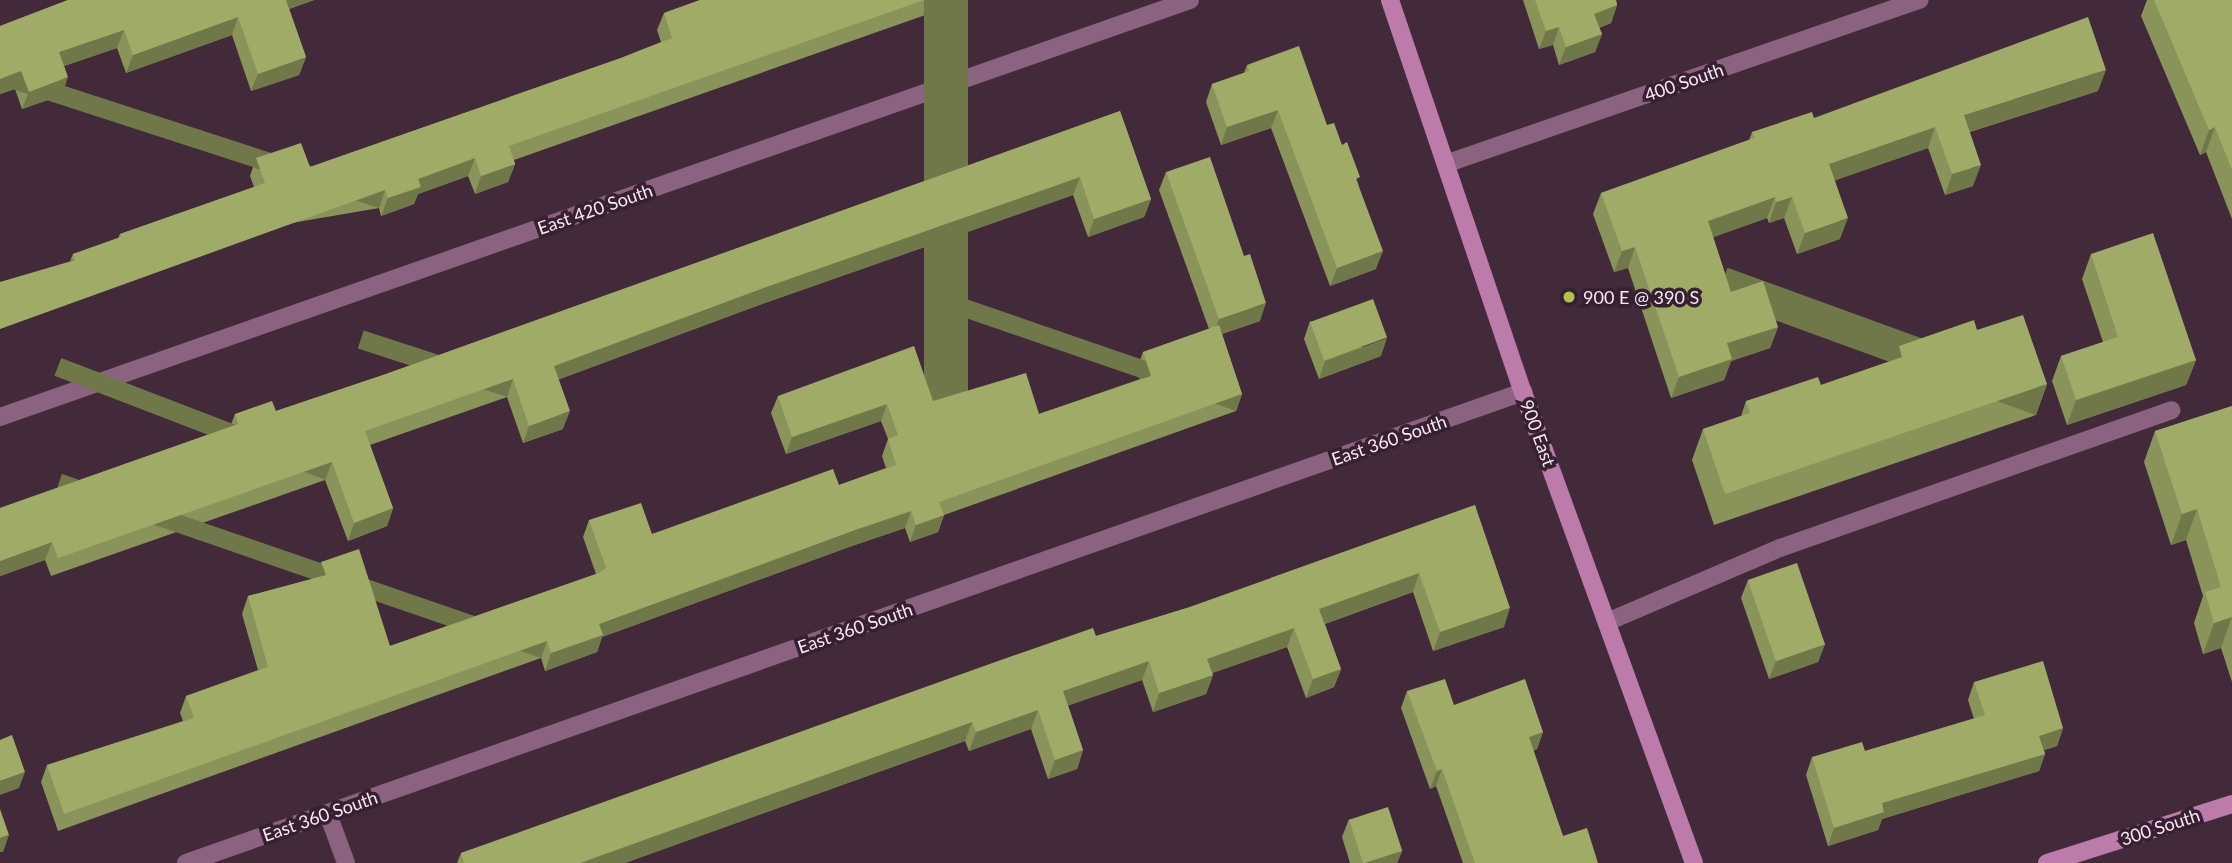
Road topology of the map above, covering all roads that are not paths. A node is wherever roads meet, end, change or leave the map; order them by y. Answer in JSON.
{"nodes":[{"id":1,"x":1190,"y":0,"type":"edge"},
{"id":2,"x":1390,"y":0,"type":"edge"},
{"id":3,"x":1920,"y":0,"type":"edge"},
{"id":4,"x":1448,"y":163,"type":"junction"},
{"id":5,"x":1523,"y":392,"type":"junction"},
{"id":6,"x":2171,"y":410,"type":"dead end"},
{"id":7,"x":0,"y":417,"type":"edge"},
{"id":8,"x":1607,"y":622,"type":"junction"},
{"id":9,"x":2232,"y":804,"type":"edge"},
{"id":10,"x":328,"y":814,"type":"junction"},
{"id":11,"x":186,"y":863,"type":"edge"},
{"id":12,"x":346,"y":863,"type":"edge"},
{"id":13,"x":1694,"y":863,"type":"edge"},
{"id":14,"x":2047,"y":863,"type":"edge"}],
"edges":[{"from":1,"to":7,"type":"street","name":"East 420 South"},
{"from":2,"to":4,"type":"main road","name":"900 East"},
{"from":3,"to":4,"type":"street","name":"400 South"},
{"from":4,"to":5,"type":"main road","name":"900 East"},
{"from":5,"to":8,"type":"main road","name":"900 East"},
{"from":5,"to":10,"type":"street","name":"East 360 South"},
{"from":6,"to":8,"type":"street"},
{"from":8,"to":13,"type":"main road","name":"900 East"},
{"from":9,"to":14,"type":"main road","name":"300 South"},
{"from":10,"to":11,"type":"street","name":"East 360 South"},
{"from":10,"to":12,"type":"street"}]}
